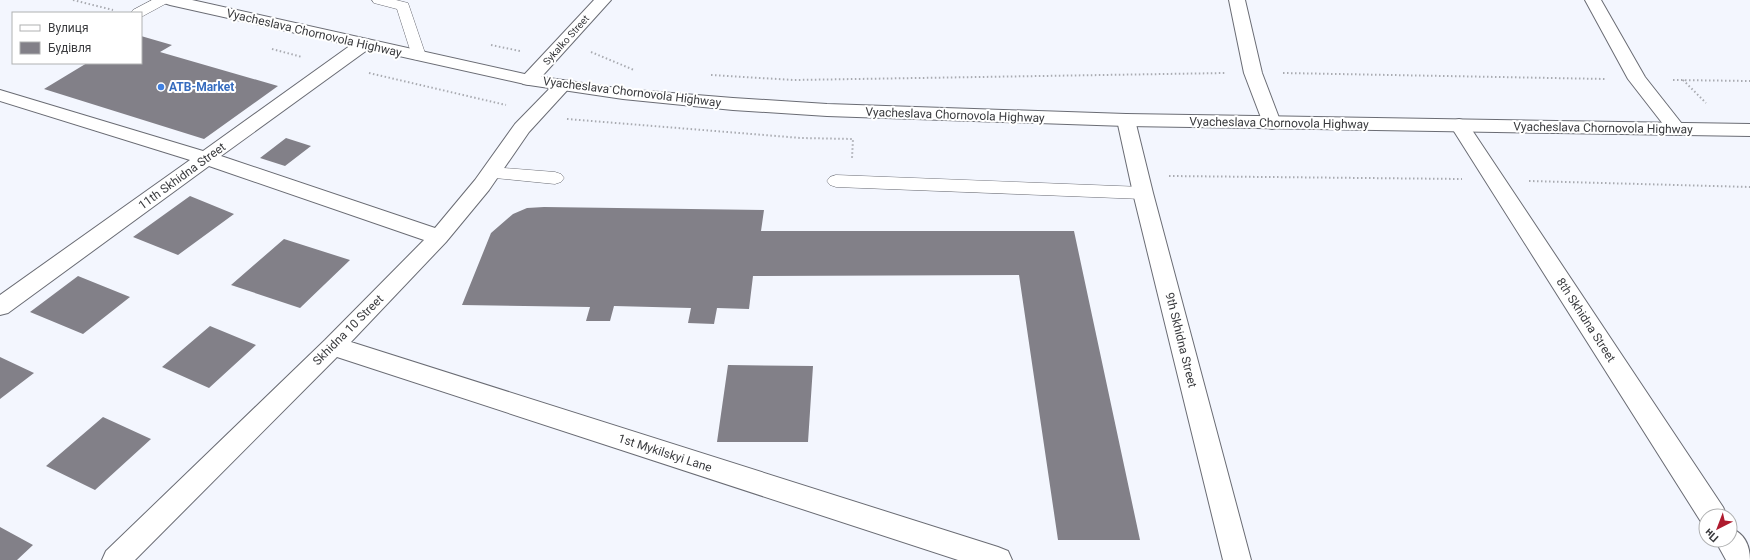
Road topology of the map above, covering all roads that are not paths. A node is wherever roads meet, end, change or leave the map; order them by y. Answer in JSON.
{"nodes":[{"id":1,"x":162,"y":0,"type":"edge"},
{"id":2,"x":170,"y":0,"type":"edge"},
{"id":3,"x":379,"y":0,"type":"edge"},
{"id":4,"x":603,"y":0,"type":"edge"},
{"id":5,"x":1237,"y":0,"type":"edge"},
{"id":6,"x":1593,"y":0,"type":"edge"},
{"id":7,"x":140,"y":12,"type":"edge"},
{"id":8,"x":364,"y":44,"type":"junction"},
{"id":9,"x":419,"y":56,"type":"junction"},
{"id":10,"x":529,"y":80,"type":"junction"},
{"id":11,"x":563,"y":85,"type":"junction"},
{"id":12,"x":1,"y":96,"type":"edge"},
{"id":13,"x":1126,"y":120,"type":"junction"},
{"id":14,"x":1272,"y":123,"type":"junction"},
{"id":15,"x":1459,"y":125,"type":"junction"},
{"id":16,"x":1677,"y":129,"type":"junction"},
{"id":17,"x":1750,"y":130,"type":"edge"},
{"id":18,"x":206,"y":158,"type":"junction"},
{"id":19,"x":491,"y":173,"type":"junction"},
{"id":20,"x":555,"y":178,"type":"dead end"},
{"id":21,"x":836,"y":181,"type":"dead end"},
{"id":22,"x":1141,"y":185,"type":"junction"},
{"id":23,"x":439,"y":237,"type":"junction"},
{"id":24,"x":0,"y":307,"type":"edge"},
{"id":25,"x":333,"y":346,"type":"junction"},
{"id":26,"x":1708,"y":508,"type":"edge"},
{"id":27,"x":1734,"y":548,"type":"edge"},
{"id":28,"x":116,"y":560,"type":"edge"},
{"id":29,"x":998,"y":560,"type":"edge"},
{"id":30,"x":1238,"y":560,"type":"edge"},
{"id":31,"x":1742,"y":560,"type":"edge"}],
"edges":[{"from":1,"to":7,"type":"lane"},
{"from":2,"to":8,"type":"street","name":"Vyacheslava Chornovola Highway"},
{"from":3,"to":9,"type":"lane"},
{"from":4,"to":10,"type":"street","name":"Sykalko Street"},
{"from":5,"to":14,"type":"street"},
{"from":6,"to":16,"type":"street"},
{"from":8,"to":9,"type":"street","name":"Vyacheslava Chornovola Highway"},
{"from":8,"to":18,"type":"street","name":"11th Skhidna Street"},
{"from":9,"to":10,"type":"street","name":"Vyacheslava Chornovola Highway"},
{"from":10,"to":11,"type":"street","name":"Vyacheslava Chornovola Highway"},
{"from":11,"to":13,"type":"street","name":"Vyacheslava Chornovola Highway"},
{"from":11,"to":19,"type":"street","name":"Skhidna 10 Street"},
{"from":12,"to":18,"type":"street"},
{"from":13,"to":14,"type":"street","name":"Vyacheslava Chornovola Highway"},
{"from":13,"to":22,"type":"street","name":"9th Skhidna Street"},
{"from":14,"to":15,"type":"street","name":"Vyacheslava Chornovola Highway"},
{"from":15,"to":16,"type":"street","name":"Vyacheslava Chornovola Highway"},
{"from":15,"to":26,"type":"street","name":"8th Skhidna Street"},
{"from":16,"to":17,"type":"street","name":"Vyacheslava Chornovola Highway"},
{"from":18,"to":23,"type":"street"},
{"from":18,"to":24,"type":"street","name":"11th Skhidna Street"},
{"from":19,"to":20,"type":"lane"},
{"from":19,"to":23,"type":"street","name":"Skhidna 10 Street"},
{"from":21,"to":22,"type":"lane"},
{"from":22,"to":30,"type":"street","name":"9th Skhidna Street"},
{"from":23,"to":25,"type":"street","name":"Skhidna 10 Street"},
{"from":25,"to":28,"type":"street","name":"Skhidna 10 Street"},
{"from":25,"to":29,"type":"street","name":"1st Mykilskyi Lane"},
{"from":27,"to":31,"type":"street"}]}
